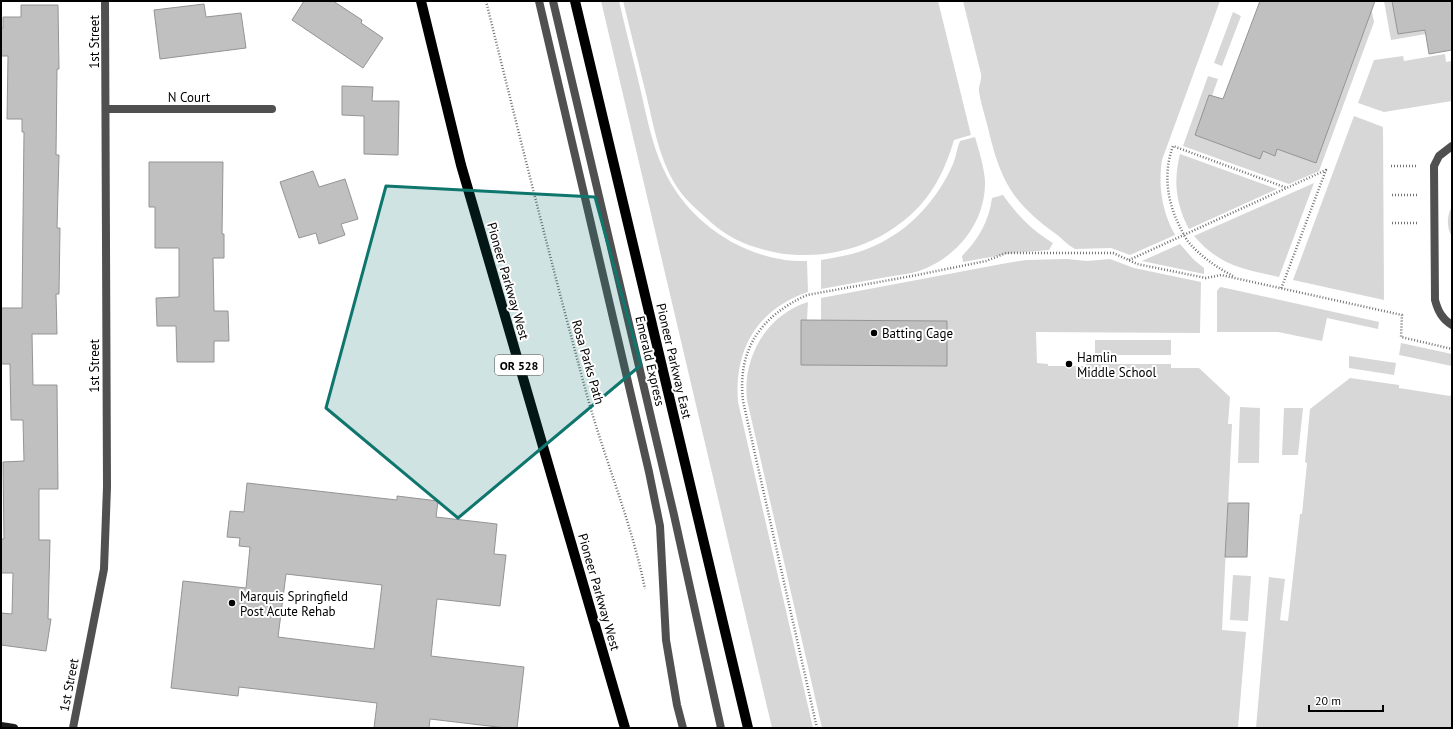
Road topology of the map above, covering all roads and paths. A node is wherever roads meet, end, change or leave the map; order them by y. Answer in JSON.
{"nodes":[{"id":1,"x":106,"y":1,"type":"edge"},
{"id":2,"x":421,"y":1,"type":"edge"},
{"id":3,"x":486,"y":1,"type":"edge"},
{"id":4,"x":539,"y":1,"type":"edge"},
{"id":5,"x":553,"y":1,"type":"edge"},
{"id":6,"x":575,"y":1,"type":"edge"},
{"id":7,"x":106,"y":109,"type":"junction"},
{"id":8,"x":272,"y":109,"type":"dead end"},
{"id":9,"x":1452,"y":146,"type":"edge"},
{"id":10,"x":1391,"y":166,"type":"dead end"},
{"id":11,"x":1434,"y":166,"type":"junction"},
{"id":12,"x":1287,"y":188,"type":"junction"},
{"id":13,"x":1392,"y":195,"type":"dead end"},
{"id":14,"x":1434,"y":197,"type":"junction"},
{"id":15,"x":1392,"y":223,"type":"dead end"},
{"id":16,"x":1434,"y":223,"type":"junction"},
{"id":17,"x":1184,"y":236,"type":"junction"},
{"id":18,"x":1129,"y":260,"type":"junction"},
{"id":19,"x":1237,"y":279,"type":"junction"},
{"id":20,"x":1281,"y":289,"type":"junction"},
{"id":21,"x":1452,"y":325,"type":"edge"},
{"id":22,"x":1452,"y":349,"type":"edge"},
{"id":23,"x":645,"y":591,"type":"dead end"},
{"id":24,"x":1,"y":726,"type":"edge"},
{"id":25,"x":14,"y":728,"type":"edge"},
{"id":26,"x":73,"y":728,"type":"edge"},
{"id":27,"x":625,"y":728,"type":"edge"},
{"id":28,"x":683,"y":728,"type":"edge"},
{"id":29,"x":721,"y":728,"type":"edge"},
{"id":30,"x":748,"y":728,"type":"edge"},
{"id":31,"x":817,"y":728,"type":"edge"}],
"edges":[{"from":1,"to":7,"type":"street","name":"1st Street"},
{"from":2,"to":27,"type":"main road","name":"Pioneer Parkway West","number":"OR 528"},
{"from":3,"to":23,"type":"path","name":"Rosa Parks Path"},
{"from":4,"to":28,"type":"street","name":"Emerald Express"},
{"from":5,"to":29,"type":"street","name":"Emerald Express"},
{"from":6,"to":30,"type":"main road","name":"Pioneer Parkway East"},
{"from":7,"to":8,"type":"street","name":"N Court"},
{"from":7,"to":26,"type":"street","name":"1st Street"},
{"from":9,"to":11,"type":"street"},
{"from":10,"to":11,"type":"path"},
{"from":11,"to":14,"type":"street"},
{"from":12,"to":17,"type":"path"},
{"from":12,"to":17,"type":"path"},
{"from":12,"to":20,"type":"path"},
{"from":13,"to":14,"type":"path"},
{"from":14,"to":16,"type":"street"},
{"from":15,"to":16,"type":"path"},
{"from":16,"to":21,"type":"street"},
{"from":17,"to":18,"type":"path"},
{"from":17,"to":19,"type":"path"},
{"from":18,"to":19,"type":"path"},
{"from":18,"to":31,"type":"path"},
{"from":19,"to":20,"type":"path"},
{"from":20,"to":22,"type":"path"},
{"from":24,"to":25,"type":"main road"}]}
